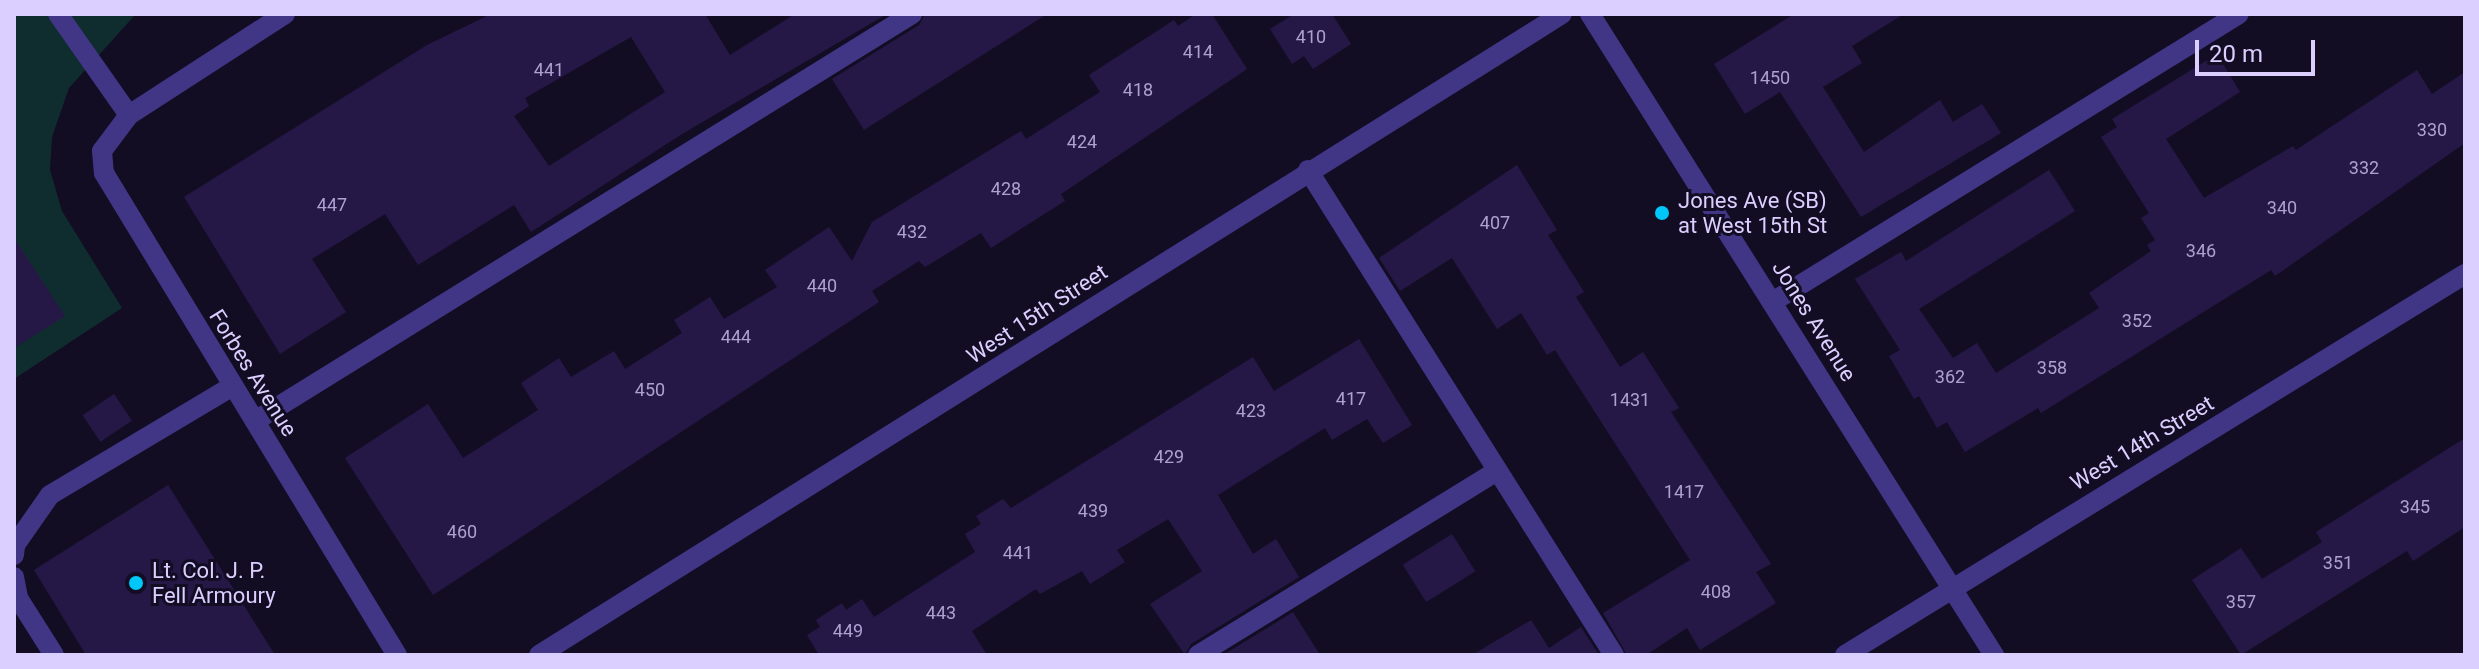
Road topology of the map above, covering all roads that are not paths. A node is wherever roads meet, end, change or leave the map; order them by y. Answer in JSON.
{"nodes":[{"id":1,"x":58,"y":14,"type":"edge"},
{"id":2,"x":285,"y":14,"type":"edge"},
{"id":3,"x":912,"y":14,"type":"edge"},
{"id":4,"x":1562,"y":14,"type":"edge"},
{"id":5,"x":1590,"y":14,"type":"edge"},
{"id":6,"x":2239,"y":14,"type":"edge"},
{"id":7,"x":129,"y":115,"type":"junction"},
{"id":8,"x":1308,"y":170,"type":"junction"},
{"id":9,"x":2465,"y":274,"type":"edge"},
{"id":10,"x":1774,"y":301,"type":"junction"},
{"id":11,"x":233,"y":386,"type":"junction"},
{"id":12,"x":255,"y":421,"type":"junction"},
{"id":13,"x":1496,"y":472,"type":"junction"},
{"id":14,"x":14,"y":555,"type":"edge"},
{"id":15,"x":14,"y":577,"type":"edge"},
{"id":16,"x":1952,"y":587,"type":"junction"},
{"id":17,"x":54,"y":655,"type":"edge"},
{"id":18,"x":397,"y":655,"type":"edge"},
{"id":19,"x":539,"y":655,"type":"edge"},
{"id":20,"x":1198,"y":655,"type":"edge"},
{"id":21,"x":1614,"y":655,"type":"edge"},
{"id":22,"x":1845,"y":655,"type":"edge"},
{"id":23,"x":1994,"y":655,"type":"edge"}],
"edges":[{"from":1,"to":7,"type":"street"},
{"from":2,"to":7,"type":"street"},
{"from":3,"to":12,"type":"street"},
{"from":4,"to":8,"type":"street","name":"West 15th Street"},
{"from":5,"to":10,"type":"street","name":"Jones Avenue"},
{"from":6,"to":10,"type":"street"},
{"from":7,"to":11,"type":"street","name":"Forbes Avenue"},
{"from":8,"to":13,"type":"street"},
{"from":8,"to":19,"type":"street","name":"West 15th Street"},
{"from":9,"to":16,"type":"street","name":"West 14th Street"},
{"from":10,"to":16,"type":"street","name":"Jones Avenue"},
{"from":11,"to":12,"type":"street","name":"Forbes Avenue"},
{"from":11,"to":14,"type":"street"},
{"from":12,"to":18,"type":"street","name":"Forbes Avenue"},
{"from":13,"to":20,"type":"street"},
{"from":13,"to":21,"type":"street"},
{"from":15,"to":17,"type":"street"},
{"from":16,"to":22,"type":"street","name":"West 14th Street"},
{"from":16,"to":23,"type":"street","name":"Jones Avenue"}]}
